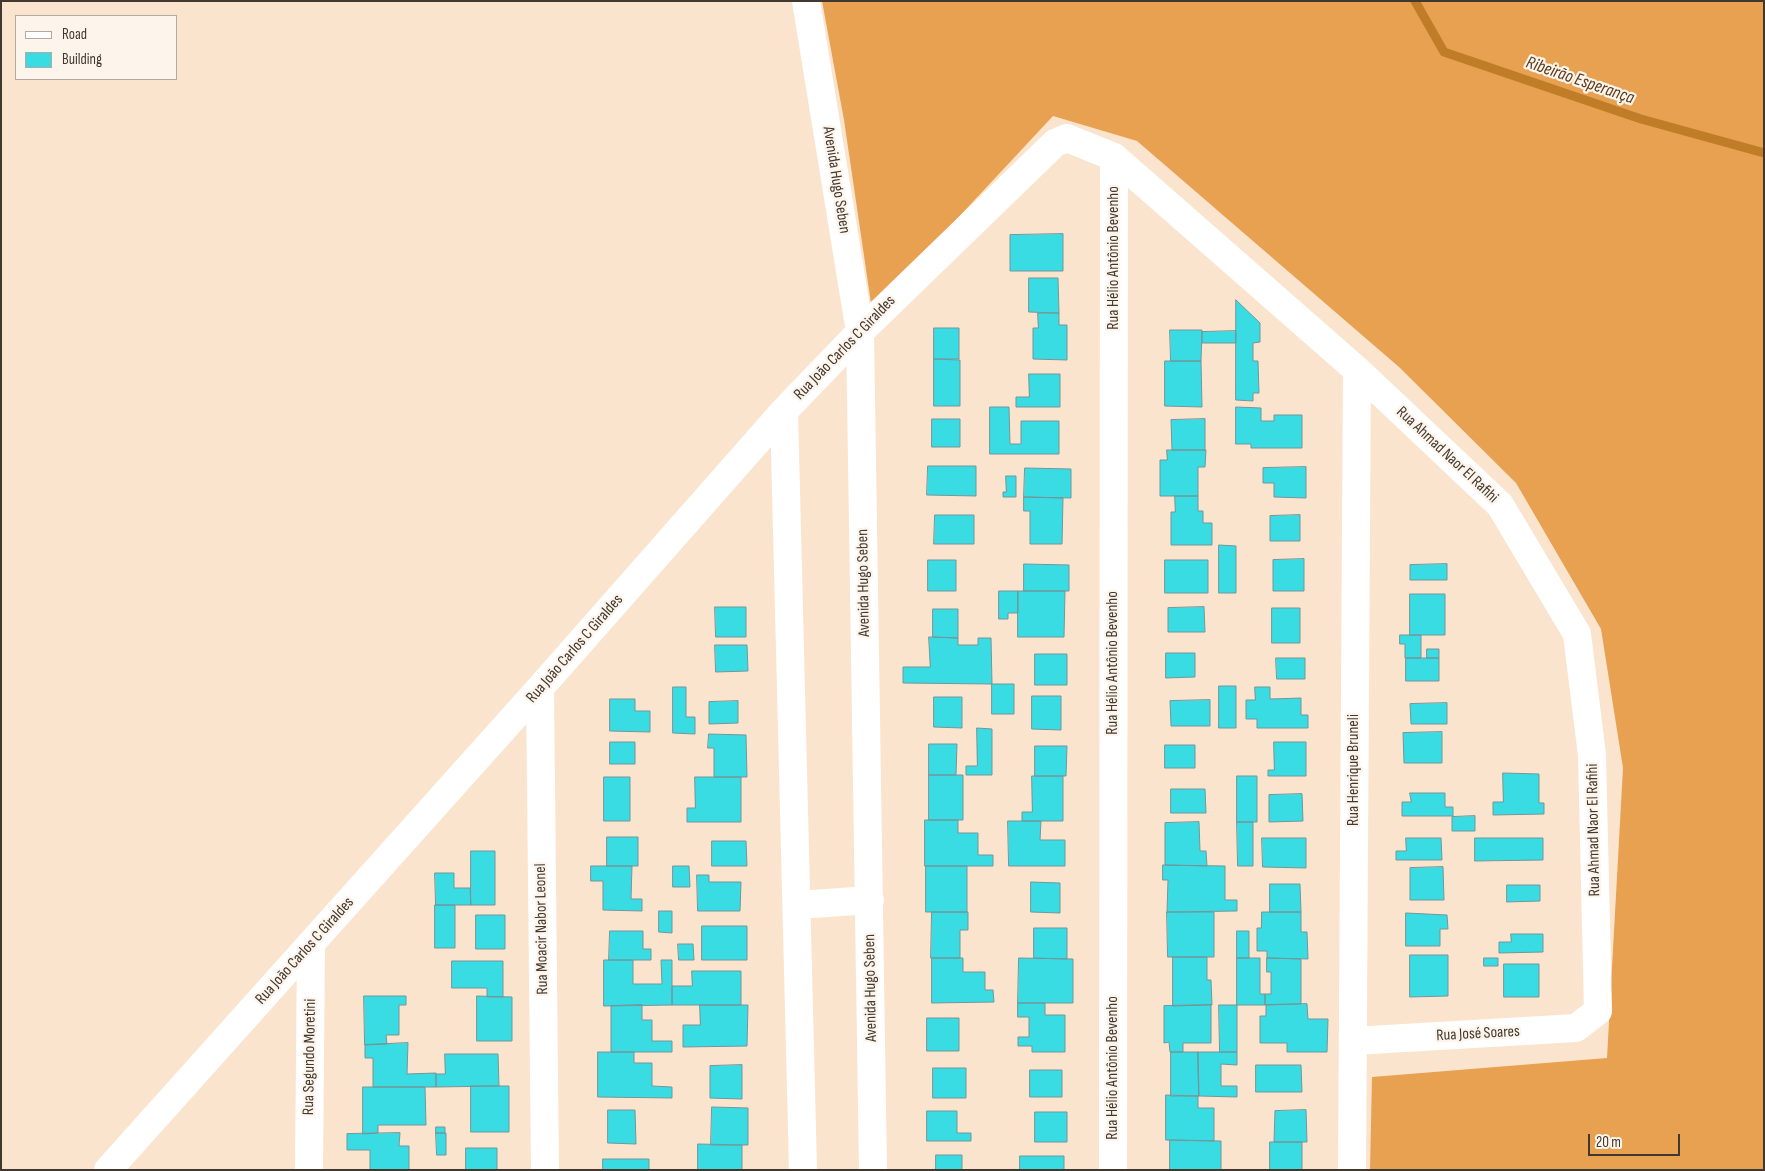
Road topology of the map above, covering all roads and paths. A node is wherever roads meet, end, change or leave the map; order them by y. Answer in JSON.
{"nodes":[{"id":1,"x":806,"y":1,"type":"edge"},
{"id":2,"x":1055,"y":143,"type":"joint"},
{"id":3,"x":1114,"y":157,"type":"junction"},
{"id":4,"x":860,"y":332,"type":"junction"},
{"id":5,"x":1357,"y":370,"type":"junction"},
{"id":6,"x":784,"y":412,"type":"junction"},
{"id":7,"x":540,"y":688,"type":"junction"},
{"id":8,"x":870,"y":900,"type":"junction"},
{"id":9,"x":797,"y":905,"type":"junction"},
{"id":10,"x":311,"y":944,"type":"junction"},
{"id":11,"x":1598,"y":1011,"type":"joint"},
{"id":12,"x":1352,"y":1041,"type":"junction"},
{"id":13,"x":108,"y":1170,"type":"edge"},
{"id":14,"x":309,"y":1170,"type":"edge"},
{"id":15,"x":545,"y":1170,"type":"edge"},
{"id":16,"x":803,"y":1170,"type":"edge"},
{"id":17,"x":873,"y":1170,"type":"edge"},
{"id":18,"x":1113,"y":1170,"type":"edge"},
{"id":19,"x":1352,"y":1170,"type":"edge"}],
"edges":[{"from":1,"to":4,"type":"street","name":"Avenida Hugo Seben"},
{"from":2,"to":3,"type":"street","name":"Rua Ahmad Naor El Rafihi"},
{"from":2,"to":4,"type":"street","name":"Rua João Carlos C Giraldes"},
{"from":3,"to":5,"type":"street","name":"Rua Ahmad Naor El Rafihi"},
{"from":3,"to":18,"type":"street","name":"Rua Hélio Antônio Bevenho"},
{"from":4,"to":6,"type":"street","name":"Rua João Carlos C Giraldes"},
{"from":4,"to":8,"type":"street","name":"Avenida Hugo Seben"},
{"from":5,"to":11,"type":"street","name":"Rua Ahmad Naor El Rafihi"},
{"from":5,"to":12,"type":"street","name":"Rua Henrique Bruneli"},
{"from":6,"to":7,"type":"street","name":"Rua João Carlos C Giraldes"},
{"from":6,"to":9,"type":"street"},
{"from":7,"to":10,"type":"street","name":"Rua João Carlos C Giraldes"},
{"from":7,"to":15,"type":"street","name":"Rua Moacir Nabor Leonel"},
{"from":8,"to":9,"type":"street"},
{"from":8,"to":17,"type":"street","name":"Avenida Hugo Seben"},
{"from":9,"to":16,"type":"street"},
{"from":10,"to":13,"type":"street","name":"Rua João Carlos C Giraldes"},
{"from":10,"to":14,"type":"street","name":"Rua Segundo Moretini"},
{"from":11,"to":12,"type":"street","name":"Rua José Soares"},
{"from":12,"to":19,"type":"street","name":"Rua Henrique Bruneli"}]}
